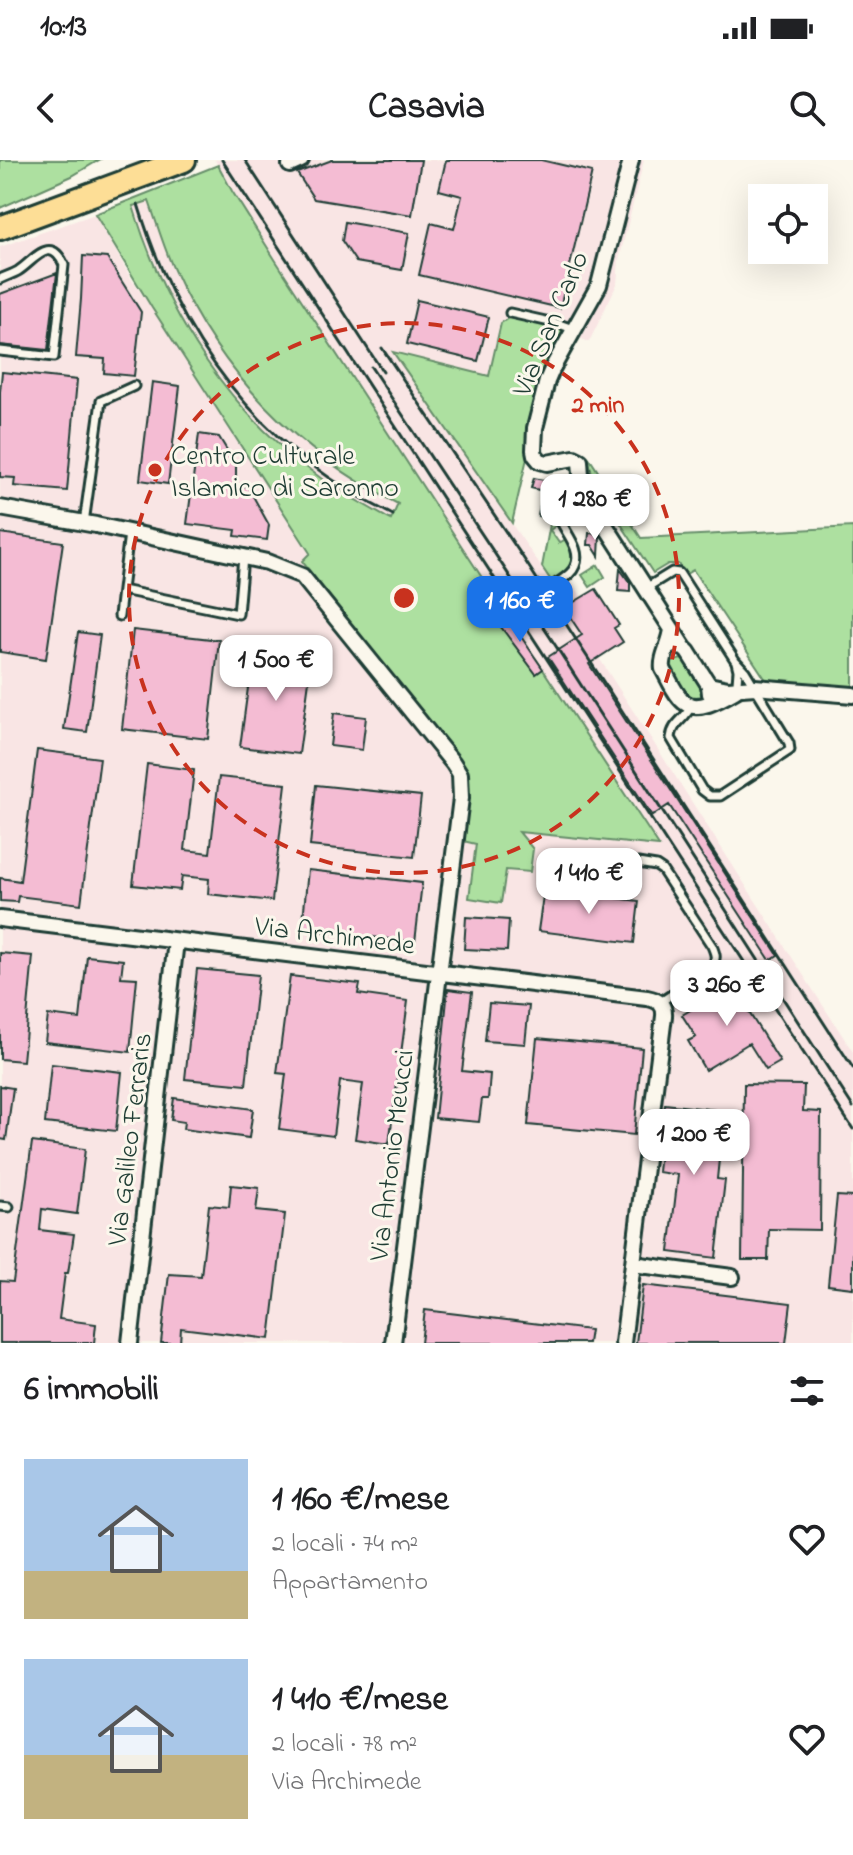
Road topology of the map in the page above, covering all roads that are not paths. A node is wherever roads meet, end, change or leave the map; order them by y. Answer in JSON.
{"nodes":[{"id":1,"x":184,"y":160,"type":"edge"},
{"id":2,"x":631,"y":160,"type":"edge"},
{"id":3,"x":0,"y":228,"type":"edge"},
{"id":4,"x":0,"y":279,"type":"edge"},
{"id":5,"x":510,"y":313,"type":"dead end"},
{"id":6,"x":573,"y":329,"type":"junction"},
{"id":7,"x":0,"y":351,"type":"edge"},
{"id":8,"x":134,"y":386,"type":"dead end"},
{"id":9,"x":582,"y":489,"type":"junction"},
{"id":10,"x":0,"y":508,"type":"edge"},
{"id":11,"x":84,"y":523,"type":"junction"},
{"id":12,"x":129,"y":532,"type":"junction"},
{"id":13,"x":243,"y":557,"type":"junction"},
{"id":14,"x":557,"y":583,"type":"dead end"},
{"id":15,"x":646,"y":588,"type":"junction"},
{"id":16,"x":122,"y":590,"type":"junction"},
{"id":17,"x":119,"y":616,"type":"dead end"},
{"id":18,"x":672,"y":629,"type":"junction"},
{"id":19,"x":684,"y":648,"type":"junction"},
{"id":20,"x":667,"y":652,"type":"junction"},
{"id":21,"x":735,"y":660,"type":"junction"},
{"id":22,"x":709,"y":685,"type":"junction"},
{"id":23,"x":740,"y":687,"type":"junction"},
{"id":24,"x":853,"y":695,"type":"edge"},
{"id":25,"x":697,"y":705,"type":"junction"},
{"id":26,"x":638,"y":863,"type":"dead end"},
{"id":27,"x":0,"y":919,"type":"edge"},
{"id":28,"x":176,"y":941,"type":"junction"},
{"id":29,"x":439,"y":973,"type":"junction"},
{"id":30,"x":661,"y":1004,"type":"junction"},
{"id":31,"x":633,"y":1264,"type":"junction"},
{"id":32,"x":732,"y":1277,"type":"dead end"},
{"id":33,"x":130,"y":1343,"type":"edge"},
{"id":34,"x":393,"y":1343,"type":"edge"},
{"id":35,"x":623,"y":1343,"type":"edge"}],
"edges":[{"from":1,"to":3,"type":"main road"},
{"from":2,"to":6,"type":"street","name":"Via San Carlo"},
{"from":4,"to":7,"type":"lane"},
{"from":5,"to":6,"type":"lane"},
{"from":6,"to":9,"type":"street","name":"Via San Carlo"},
{"from":8,"to":11,"type":"lane"},
{"from":9,"to":14,"type":"lane"},
{"from":9,"to":15,"type":"street","name":"Via San Carlo"},
{"from":10,"to":11,"type":"street","name":"Via Antonio Meucci"},
{"from":11,"to":12,"type":"street","name":"Via Antonio Meucci"},
{"from":12,"to":13,"type":"street","name":"Via Antonio Meucci"},
{"from":12,"to":16,"type":"lane"},
{"from":13,"to":16,"type":"lane"},
{"from":13,"to":29,"type":"street","name":"Via Antonio Meucci"},
{"from":15,"to":18,"type":"street","name":"Via San Carlo"},
{"from":15,"to":21,"type":"lane"},
{"from":16,"to":17,"type":"lane"},
{"from":18,"to":19,"type":"street","name":"Via San Carlo"},
{"from":18,"to":20,"type":"street"},
{"from":19,"to":20,"type":"street"},
{"from":19,"to":22,"type":"street","name":"Via San Carlo"},
{"from":20,"to":25,"type":"street"},
{"from":21,"to":23,"type":"lane"},
{"from":21,"to":23,"type":"lane"},
{"from":22,"to":23,"type":"street"},
{"from":22,"to":25,"type":"street"},
{"from":23,"to":24,"type":"street"},
{"from":23,"to":25,"type":"street"},
{"from":23,"to":25,"type":"lane"},
{"from":26,"to":30,"type":"lane"},
{"from":27,"to":28,"type":"street","name":"Via Archimede"},
{"from":28,"to":29,"type":"street","name":"Via Archimede"},
{"from":28,"to":33,"type":"street","name":"Via Galileo Ferraris"},
{"from":29,"to":30,"type":"street","name":"Via Archimede"},
{"from":29,"to":34,"type":"street","name":"Via Antonio Meucci"},
{"from":30,"to":31,"type":"street"},
{"from":31,"to":32,"type":"street"},
{"from":31,"to":35,"type":"street"}]}
